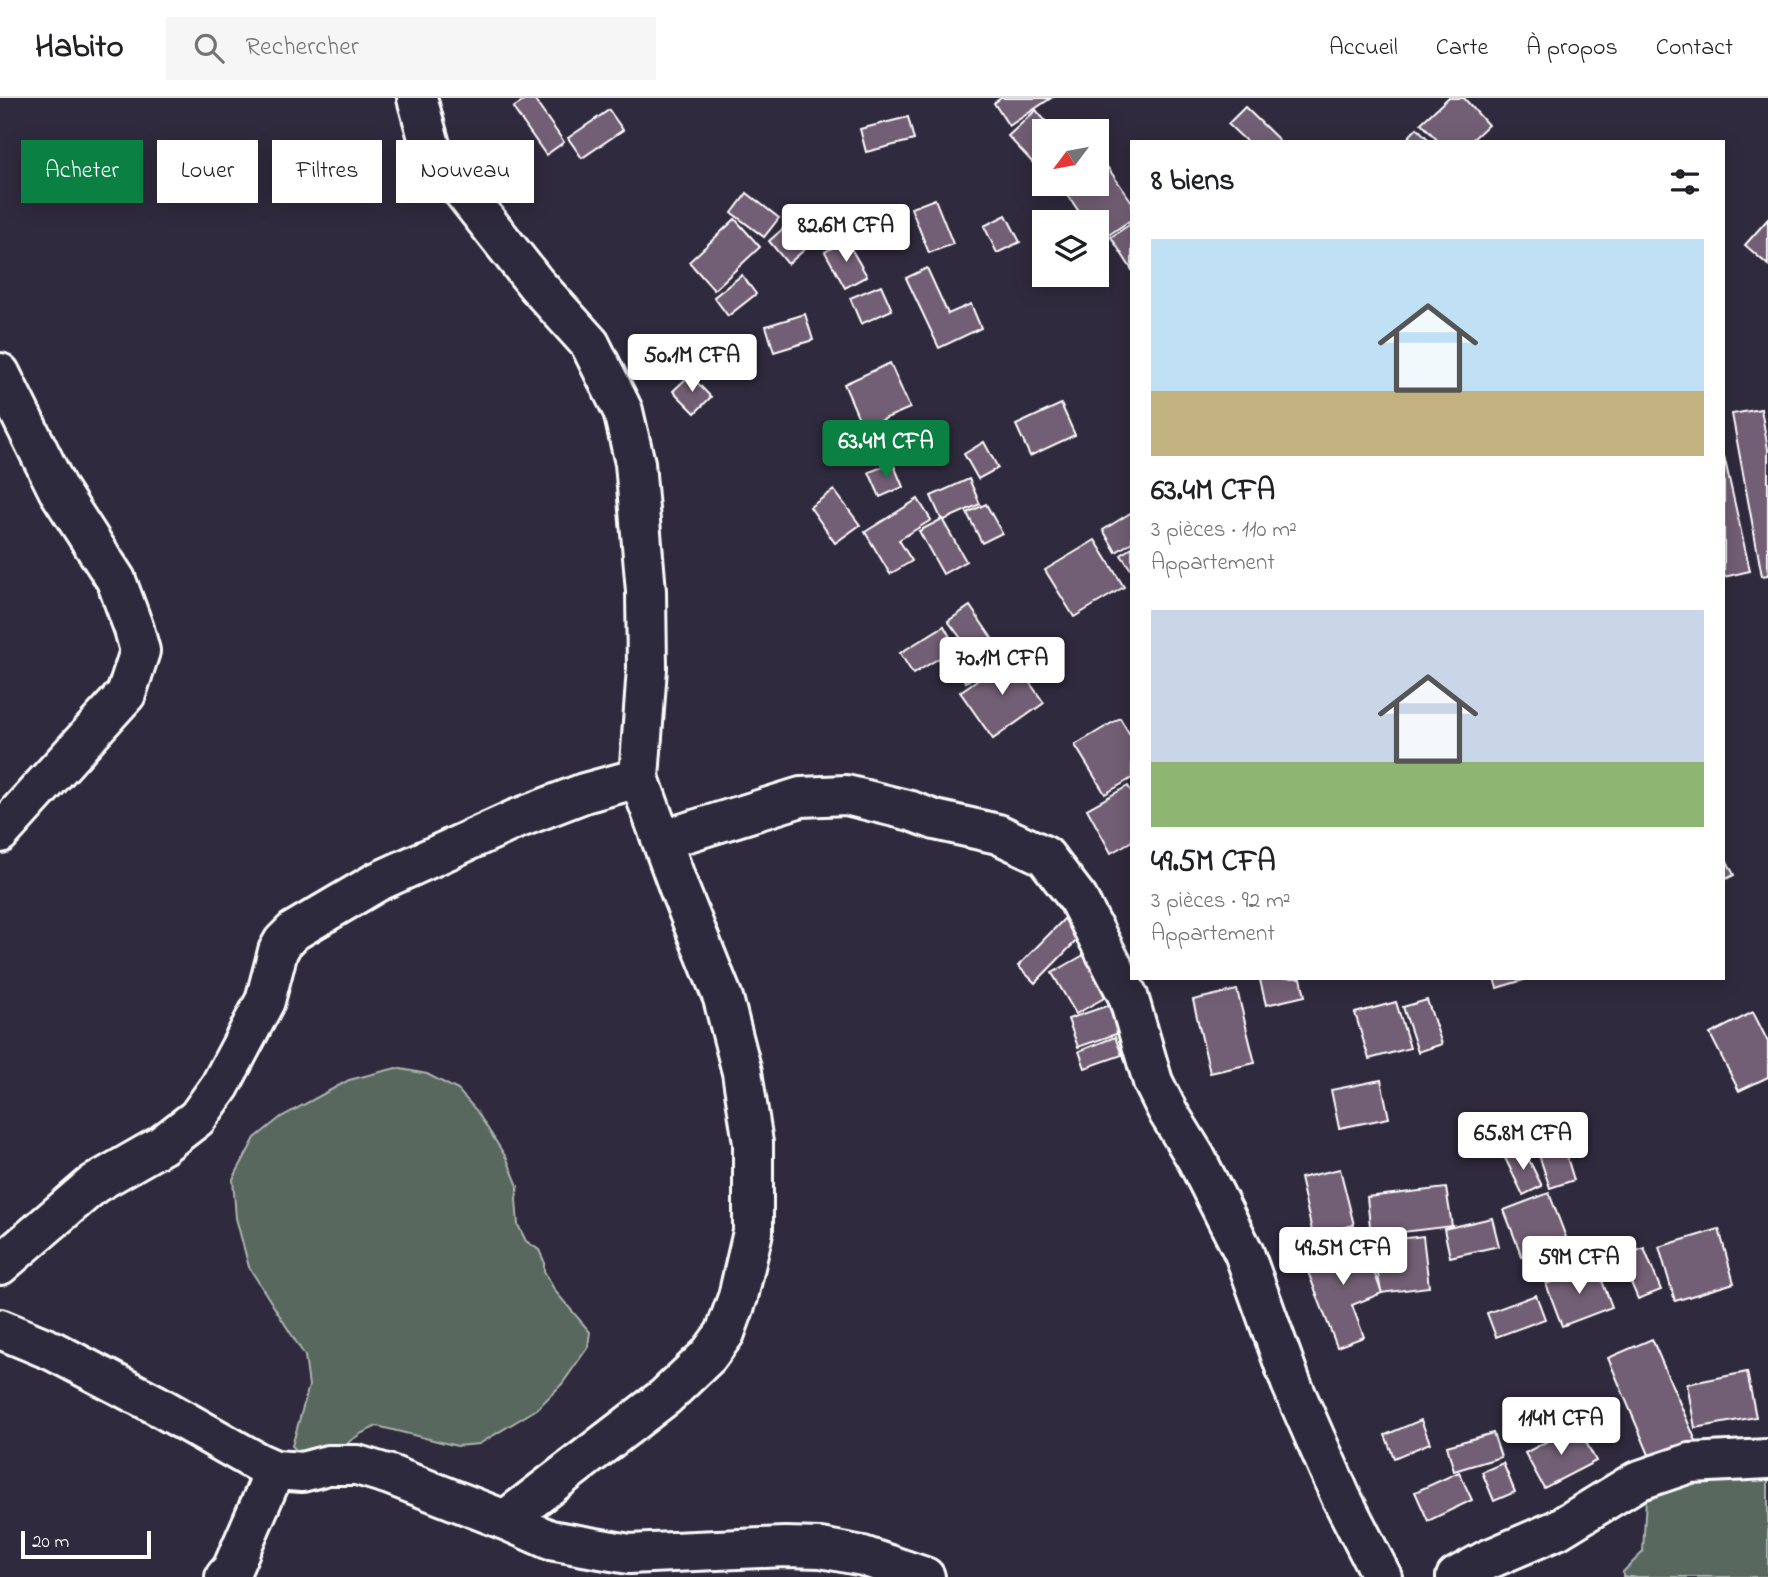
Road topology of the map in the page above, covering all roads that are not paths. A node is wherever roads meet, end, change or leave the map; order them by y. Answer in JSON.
{"nodes":[{"id":1,"x":417,"y":98,"type":"edge"},
{"id":2,"x":0,"y":373,"type":"edge"},
{"id":3,"x":639,"y":778,"type":"junction"},
{"id":4,"x":0,"y":833,"type":"edge"},
{"id":5,"x":662,"y":840,"type":"junction"},
{"id":6,"x":0,"y":1265,"type":"edge"},
{"id":7,"x":0,"y":1329,"type":"edge"},
{"id":8,"x":1768,"y":1460,"type":"edge"},
{"id":9,"x":275,"y":1470,"type":"junction"},
{"id":10,"x":505,"y":1520,"type":"junction"},
{"id":11,"x":628,"y":1566,"type":"edge"},
{"id":12,"x":225,"y":1577,"type":"edge"},
{"id":13,"x":925,"y":1577,"type":"edge"},
{"id":14,"x":1382,"y":1577,"type":"edge"},
{"id":15,"x":1456,"y":1577,"type":"edge"}],
"edges":[{"from":1,"to":3,"type":"street"},
{"from":2,"to":4,"type":"street"},
{"from":3,"to":5,"type":"street"},
{"from":3,"to":6,"type":"street"},
{"from":5,"to":10,"type":"street"},
{"from":5,"to":14,"type":"street"},
{"from":7,"to":9,"type":"street"},
{"from":8,"to":15,"type":"street"},
{"from":9,"to":10,"type":"street"},
{"from":9,"to":12,"type":"street"},
{"from":10,"to":11,"type":"street"},
{"from":11,"to":13,"type":"street"}]}
